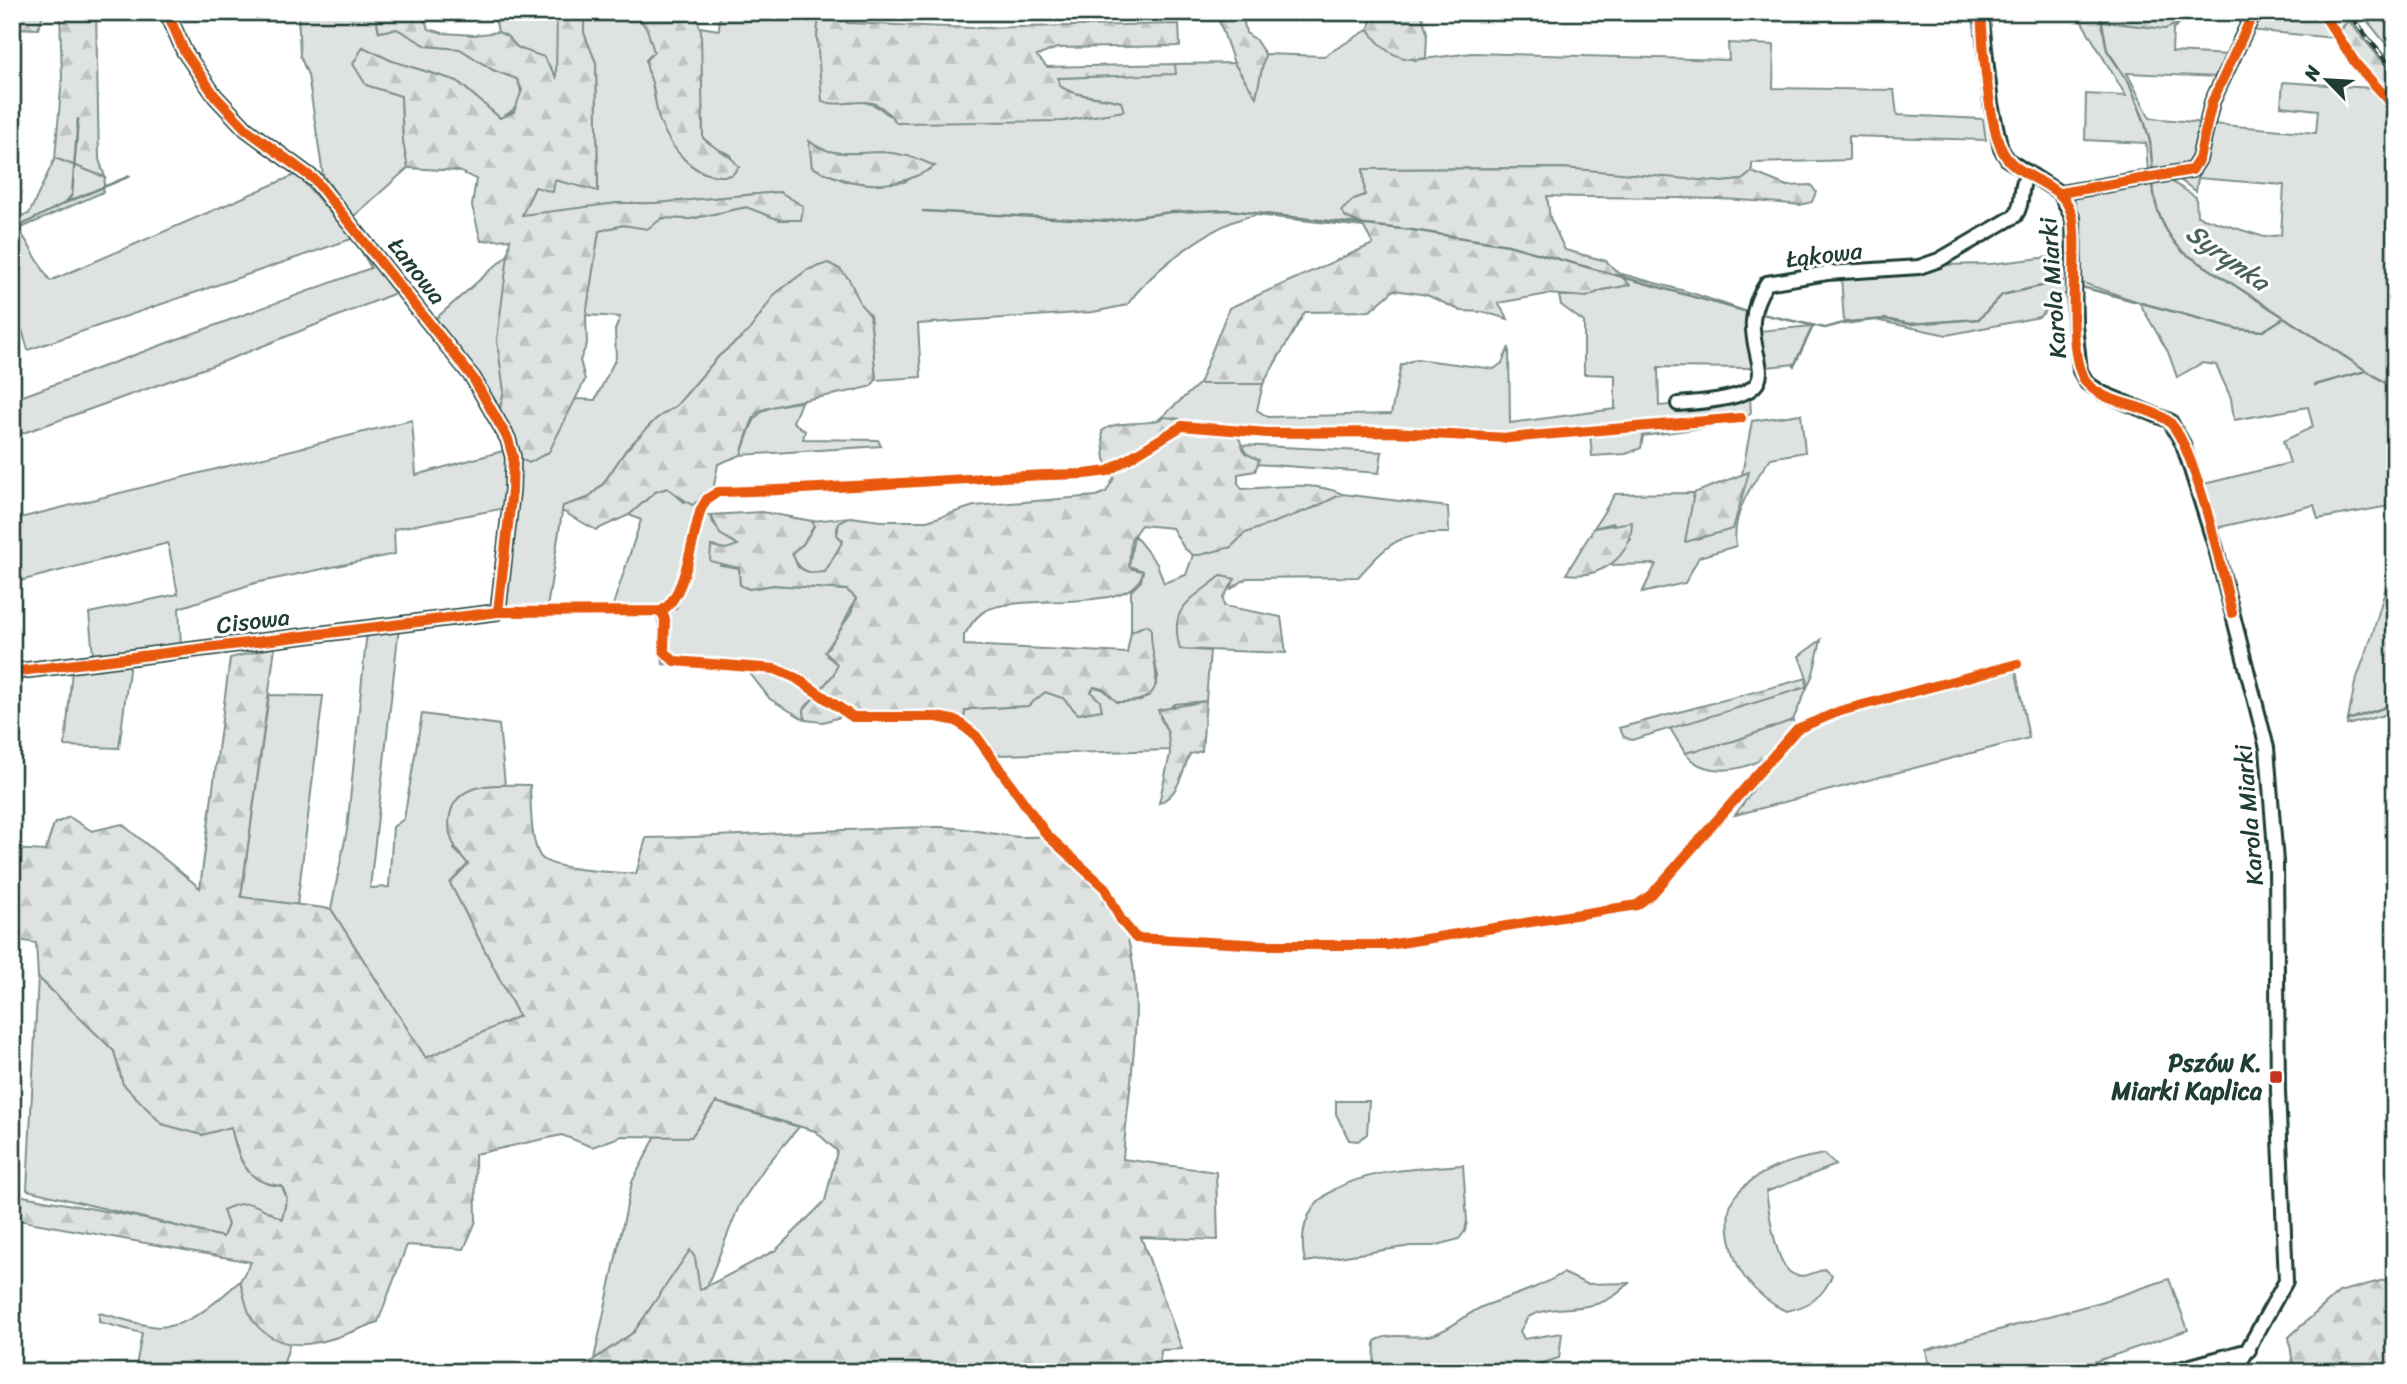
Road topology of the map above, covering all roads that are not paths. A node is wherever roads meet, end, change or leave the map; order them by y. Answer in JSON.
{"nodes":[{"id":1,"x":167,"y":12,"type":"edge"},
{"id":2,"x":1981,"y":12,"type":"edge"},
{"id":3,"x":2254,"y":12,"type":"edge"},
{"id":4,"x":2028,"y":172,"type":"junction"},
{"id":5,"x":2060,"y":193,"type":"junction"},
{"id":6,"x":1678,"y":404,"type":"dead end"},
{"id":7,"x":498,"y":612,"type":"joint"},
{"id":8,"x":12,"y":672,"type":"edge"},
{"id":9,"x":2249,"y":1350,"type":"junction"},
{"id":10,"x":2169,"y":1372,"type":"edge"},
{"id":11,"x":2235,"y":1372,"type":"edge"}],
"edges":[{"from":1,"to":7,"type":"street","name":"Łanowa"},
{"from":2,"to":4,"type":"street","name":"Karola Miarki"},
{"from":3,"to":5,"type":"street"},
{"from":4,"to":5,"type":"street","name":"Karola Miarki"},
{"from":4,"to":6,"type":"street","name":"Łąkowa"},
{"from":5,"to":9,"type":"street","name":"Karola Miarki"},
{"from":7,"to":8,"type":"street","name":"Cisowa"},
{"from":9,"to":10,"type":"street"},
{"from":9,"to":11,"type":"street","name":"Karola Miarki"}]}
